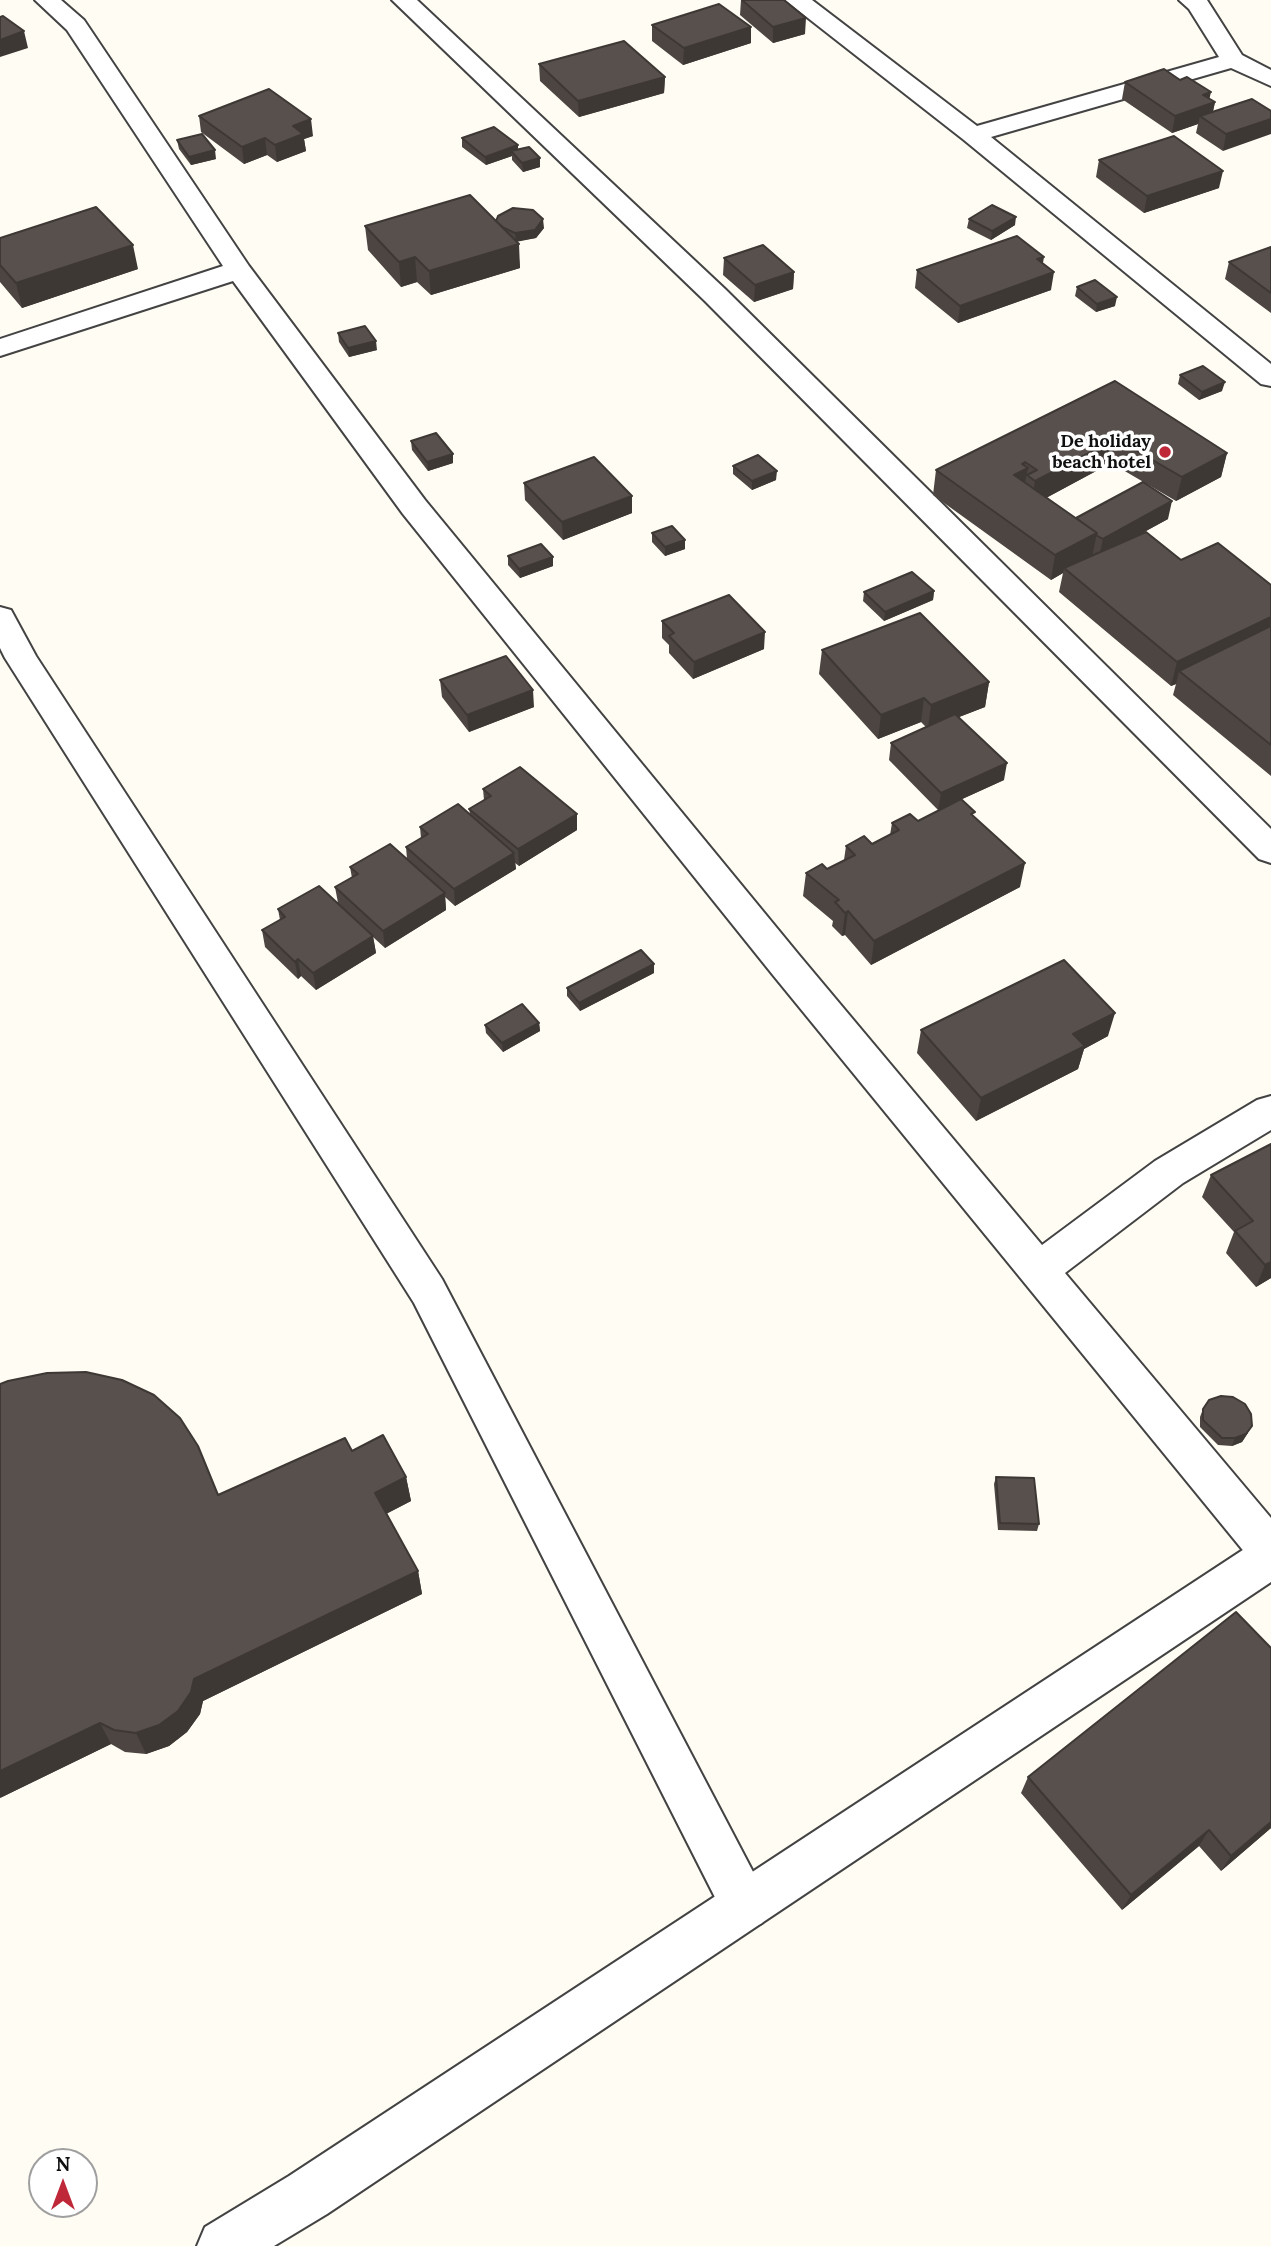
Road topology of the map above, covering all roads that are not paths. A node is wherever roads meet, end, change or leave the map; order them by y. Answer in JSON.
{"nodes":[{"id":1,"x":47,"y":0,"type":"edge"},
{"id":2,"x":404,"y":0,"type":"edge"},
{"id":3,"x":797,"y":0,"type":"edge"},
{"id":4,"x":1191,"y":0,"type":"edge"},
{"id":5,"x":1233,"y":60,"type":"junction"},
{"id":6,"x":1271,"y":79,"type":"edge"},
{"id":7,"x":973,"y":135,"type":"junction"},
{"id":8,"x":239,"y":270,"type":"junction"},
{"id":9,"x":0,"y":348,"type":"edge"},
{"id":10,"x":1271,"y":378,"type":"edge"},
{"id":11,"x":0,"y":617,"type":"edge"},
{"id":12,"x":1271,"y":850,"type":"edge"},
{"id":13,"x":1271,"y":1111,"type":"edge"},
{"id":14,"x":1039,"y":1270,"type":"junction"},
{"id":15,"x":1271,"y":1551,"type":"edge"},
{"id":16,"x":1271,"y":1557,"type":"edge"},
{"id":17,"x":745,"y":1906,"type":"junction"},
{"id":18,"x":224,"y":2246,"type":"edge"}],
"edges":[{"from":1,"to":8,"type":"street"},
{"from":2,"to":12,"type":"street"},
{"from":3,"to":7,"type":"street"},
{"from":4,"to":5,"type":"street"},
{"from":5,"to":6,"type":"street"},
{"from":5,"to":7,"type":"street"},
{"from":7,"to":10,"type":"street"},
{"from":8,"to":9,"type":"street"},
{"from":8,"to":14,"type":"street"},
{"from":11,"to":17,"type":"street"},
{"from":13,"to":14,"type":"street"},
{"from":14,"to":15,"type":"street"},
{"from":16,"to":17,"type":"street"},
{"from":17,"to":18,"type":"street"}]}
